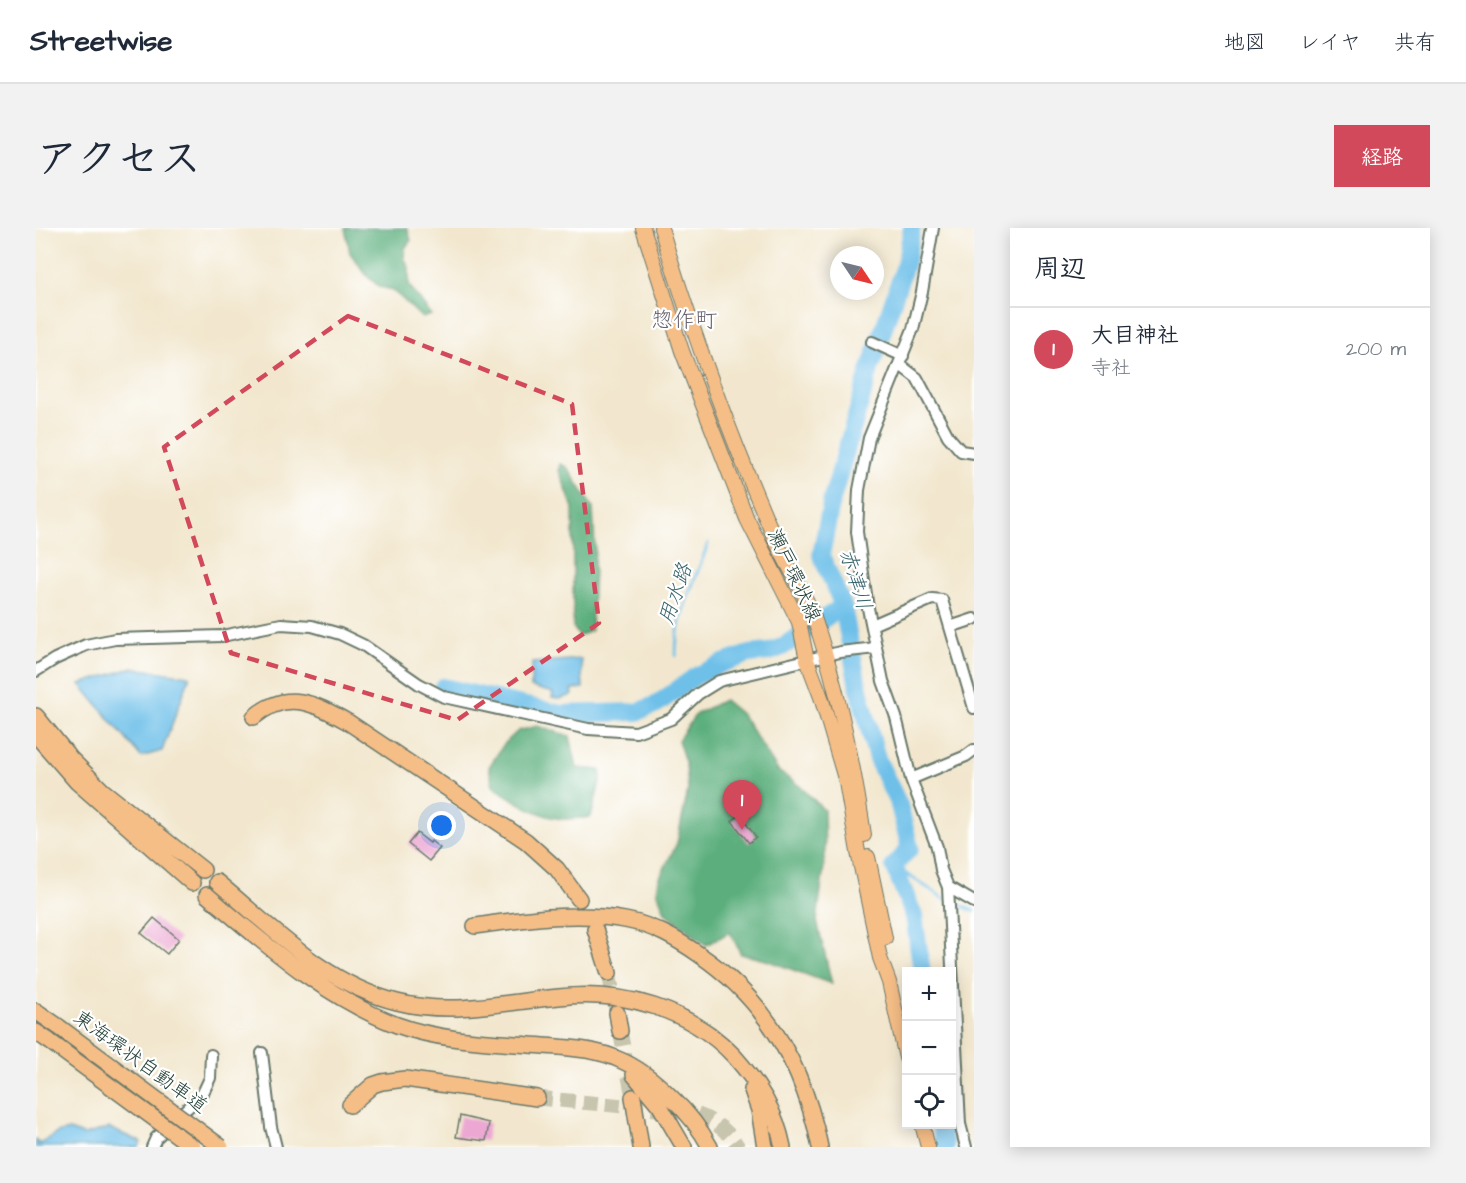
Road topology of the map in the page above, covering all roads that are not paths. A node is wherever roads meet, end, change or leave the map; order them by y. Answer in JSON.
{"nodes":[{"id":1,"x":643,"y":228,"type":"edge"},
{"id":2,"x":662,"y":228,"type":"edge"},
{"id":3,"x":933,"y":228,"type":"edge"},
{"id":4,"x":872,"y":342,"type":"dead end"},
{"id":5,"x":900,"y":358,"type":"junction"},
{"id":6,"x":974,"y":453,"type":"edge"},
{"id":7,"x":974,"y":619,"type":"edge"},
{"id":8,"x":872,"y":625,"type":"junction"},
{"id":9,"x":950,"y":627,"type":"junction"},
{"id":10,"x":876,"y":648,"type":"junction"},
{"id":11,"x":826,"y":655,"type":"junction"},
{"id":12,"x":807,"y":660,"type":"junction"},
{"id":13,"x":36,"y":670,"type":"edge"},
{"id":14,"x":974,"y":708,"type":"edge"},
{"id":15,"x":36,"y":716,"type":"edge"},
{"id":16,"x":254,"y":717,"type":"dead end"},
{"id":17,"x":36,"y":735,"type":"edge"},
{"id":18,"x":974,"y":750,"type":"edge"},
{"id":19,"x":911,"y":779,"type":"junction"},
{"id":20,"x":203,"y":870,"type":"dead end"},
{"id":21,"x":217,"y":882,"type":"dead end"},
{"id":22,"x":192,"y":884,"type":"dead end"},
{"id":23,"x":947,"y":891,"type":"junction"},
{"id":24,"x":207,"y":895,"type":"dead end"},
{"id":25,"x":579,"y":899,"type":"dead end"},
{"id":26,"x":974,"y":902,"type":"edge"},
{"id":27,"x":475,"y":926,"type":"dead end"},
{"id":28,"x":595,"y":929,"type":"dead end"},
{"id":29,"x":609,"y":973,"type":"tunnel mouth"},
{"id":30,"x":889,"y":982,"type":"junction"},
{"id":31,"x":36,"y":1011,"type":"edge"},
{"id":32,"x":617,"y":1013,"type":"tunnel mouth"},
{"id":33,"x":620,"y":1031,"type":"tunnel mouth"},
{"id":34,"x":36,"y":1032,"type":"edge"},
{"id":35,"x":902,"y":1040,"type":"edge"},
{"id":36,"x":592,"y":1051,"type":"junction"},
{"id":37,"x":262,"y":1053,"type":"dead end"},
{"id":38,"x":731,"y":1054,"type":"junction"},
{"id":39,"x":211,"y":1055,"type":"dead end"},
{"id":40,"x":633,"y":1097,"type":"tunnel mouth"},
{"id":41,"x":537,"y":1098,"type":"tunnel mouth"},
{"id":42,"x":350,"y":1105,"type":"dead end"},
{"id":43,"x":923,"y":1129,"type":"edge"},
{"id":44,"x":152,"y":1147,"type":"edge"},
{"id":45,"x":191,"y":1147,"type":"edge"},
{"id":46,"x":222,"y":1147,"type":"edge"},
{"id":47,"x":276,"y":1147,"type":"edge"},
{"id":48,"x":641,"y":1147,"type":"edge"},
{"id":49,"x":684,"y":1147,"type":"edge"},
{"id":50,"x":710,"y":1147,"type":"edge"},
{"id":51,"x":765,"y":1147,"type":"edge"},
{"id":52,"x":783,"y":1147,"type":"edge"},
{"id":53,"x":820,"y":1147,"type":"edge"},
{"id":54,"x":927,"y":1147,"type":"edge"},
{"id":55,"x":966,"y":1147,"type":"edge"}],
"edges":[{"from":1,"to":12,"type":"main road","name":"瀬戸環状線"},
{"from":2,"to":11,"type":"main road","name":"瀬戸環状線"},
{"from":3,"to":5,"type":"street"},
{"from":4,"to":5,"type":"street"},
{"from":5,"to":6,"type":"street"},
{"from":5,"to":8,"type":"street"},
{"from":7,"to":9,"type":"street"},
{"from":8,"to":9,"type":"street"},
{"from":8,"to":10,"type":"street"},
{"from":9,"to":14,"type":"street"},
{"from":10,"to":11,"type":"street"},
{"from":10,"to":19,"type":"street"},
{"from":11,"to":12,"type":"street"},
{"from":11,"to":30,"type":"main road","name":"瀬戸環状線"},
{"from":12,"to":13,"type":"street"},
{"from":12,"to":30,"type":"main road","name":"瀬戸環状線"},
{"from":15,"to":20,"type":"highway"},
{"from":16,"to":25,"type":"highway"},
{"from":17,"to":22,"type":"highway"},
{"from":18,"to":19,"type":"street"},
{"from":19,"to":23,"type":"street"},
{"from":21,"to":38,"type":"highway"},
{"from":23,"to":26,"type":"street"},
{"from":23,"to":55,"type":"street"},
{"from":24,"to":36,"type":"highway"},
{"from":27,"to":53,"type":"highway"},
{"from":28,"to":29,"type":"highway"},
{"from":30,"to":35,"type":"main road","name":"瀬戸環状線"},
{"from":31,"to":46,"type":"highway","name":"東海環状自動車道","bridge":true},
{"from":32,"to":33,"type":"highway"},
{"from":34,"to":45,"type":"highway","name":"東海環状自動車道","bridge":true},
{"from":36,"to":49,"type":"highway"},
{"from":36,"to":50,"type":"highway"},
{"from":37,"to":47,"type":"street"},
{"from":38,"to":51,"type":"highway"},
{"from":38,"to":52,"type":"highway"},
{"from":39,"to":44,"type":"street"},
{"from":40,"to":48,"type":"highway"},
{"from":41,"to":42,"type":"highway"},
{"from":43,"to":54,"type":"main road"}]}
